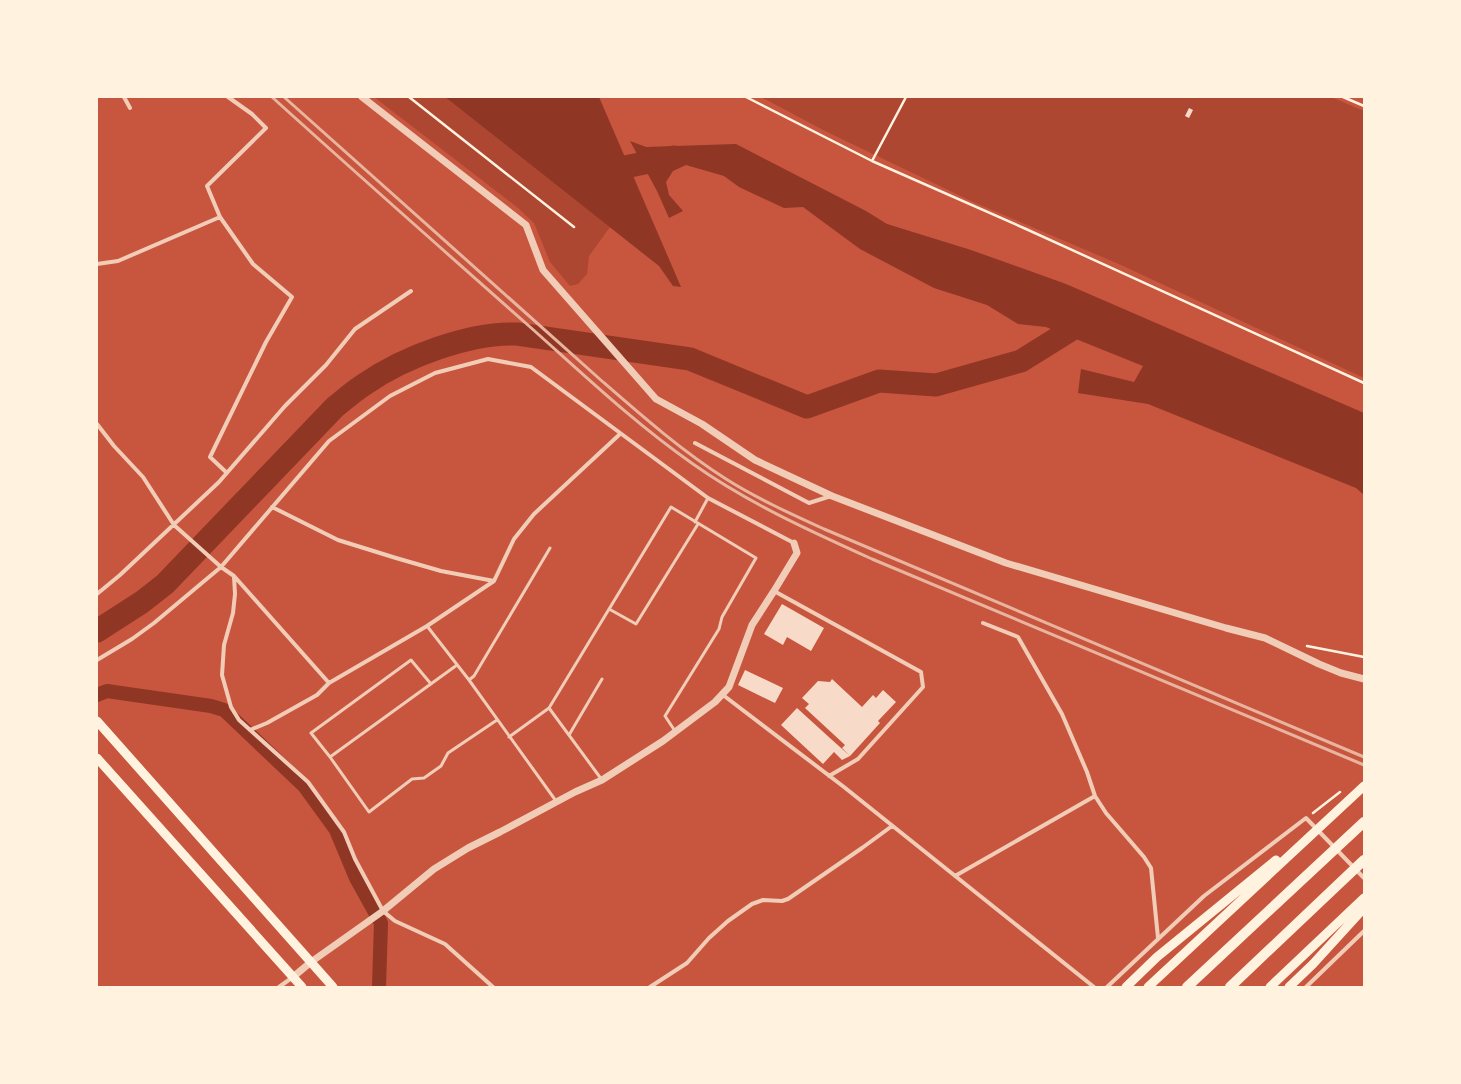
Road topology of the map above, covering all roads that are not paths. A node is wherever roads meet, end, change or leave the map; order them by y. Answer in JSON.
{"nodes":[{"id":1,"x":124,"y":97,"type":"edge"},
{"id":2,"x":228,"y":97,"type":"edge"},
{"id":3,"x":362,"y":97,"type":"edge"},
{"id":4,"x":130,"y":108,"type":"dead end"},
{"id":5,"x":220,"y":217,"type":"junction"},
{"id":6,"x":97,"y":264,"type":"edge"},
{"id":7,"x":411,"y":290,"type":"dead end"},
{"id":8,"x":97,"y":424,"type":"edge"},
{"id":9,"x":99,"y":431,"type":"edge"},
{"id":10,"x":620,"y":434,"type":"junction"},
{"id":11,"x":695,"y":443,"type":"dead end"},
{"id":12,"x":227,"y":473,"type":"junction"},
{"id":13,"x":832,"y":496,"type":"junction"},
{"id":14,"x":708,"y":498,"type":"junction"},
{"id":15,"x":272,"y":508,"type":"junction"},
{"id":16,"x":696,"y":523,"type":"junction"},
{"id":17,"x":174,"y":525,"type":"junction"},
{"id":18,"x":794,"y":543,"type":"joint"},
{"id":19,"x":550,"y":548,"type":"dead end"},
{"id":20,"x":221,"y":567,"type":"junction"},
{"id":21,"x":234,"y":576,"type":"junction"},
{"id":22,"x":494,"y":580,"type":"junction"},
{"id":23,"x":774,"y":591,"type":"junction"},
{"id":24,"x":97,"y":594,"type":"edge"},
{"id":25,"x":609,"y":609,"type":"junction"},
{"id":26,"x":983,"y":623,"type":"dead end"},
{"id":27,"x":427,"y":626,"type":"junction"},
{"id":28,"x":97,"y":660,"type":"edge"},
{"id":29,"x":457,"y":665,"type":"junction"},
{"id":30,"x":602,"y":679,"type":"dead end"},
{"id":31,"x":1364,"y":679,"type":"edge"},
{"id":32,"x":468,"y":680,"type":"junction"},
{"id":33,"x":329,"y":683,"type":"junction"},
{"id":34,"x":431,"y":684,"type":"junction"},
{"id":35,"x":723,"y":695,"type":"junction"},
{"id":36,"x":549,"y":708,"type":"junction"},
{"id":37,"x":497,"y":720,"type":"junction"},
{"id":38,"x":97,"y":721,"type":"edge"},
{"id":39,"x":250,"y":730,"type":"junction"},
{"id":40,"x":676,"y":732,"type":"junction"},
{"id":41,"x":569,"y":735,"type":"junction"},
{"id":42,"x":509,"y":737,"type":"junction"},
{"id":43,"x":330,"y":757,"type":"junction"},
{"id":44,"x":97,"y":758,"type":"edge"},
{"id":45,"x":829,"y":776,"type":"junction"},
{"id":46,"x":602,"y":780,"type":"junction"},
{"id":47,"x":1364,"y":786,"type":"edge"},
{"id":48,"x":1095,"y":796,"type":"junction"},
{"id":49,"x":558,"y":802,"type":"junction"},
{"id":50,"x":1343,"y":805,"type":"junction"},
{"id":51,"x":1364,"y":822,"type":"edge"},
{"id":52,"x":892,"y":826,"type":"junction"},
{"id":53,"x":1364,"y":860,"type":"edge"},
{"id":54,"x":955,"y":876,"type":"junction"},
{"id":55,"x":1364,"y":878,"type":"edge"},
{"id":56,"x":1364,"y":898,"type":"edge"},
{"id":57,"x":1364,"y":908,"type":"edge"},
{"id":58,"x":383,"y":911,"type":"junction"},
{"id":59,"x":1364,"y":931,"type":"edge"},
{"id":60,"x":1158,"y":938,"type":"junction"},
{"id":61,"x":311,"y":962,"type":"junction"},
{"id":62,"x":294,"y":977,"type":"junction"},
{"id":63,"x":279,"y":987,"type":"edge"},
{"id":64,"x":302,"y":987,"type":"edge"},
{"id":65,"x":333,"y":987,"type":"edge"},
{"id":66,"x":493,"y":987,"type":"edge"},
{"id":67,"x":650,"y":987,"type":"edge"},
{"id":68,"x":1094,"y":987,"type":"edge"},
{"id":69,"x":1107,"y":987,"type":"edge"},
{"id":70,"x":1126,"y":987,"type":"edge"},
{"id":71,"x":1148,"y":987,"type":"edge"},
{"id":72,"x":1187,"y":987,"type":"edge"},
{"id":73,"x":1230,"y":987,"type":"edge"},
{"id":74,"x":1270,"y":987,"type":"edge"},
{"id":75,"x":1289,"y":987,"type":"edge"},
{"id":76,"x":1306,"y":987,"type":"edge"}],
"edges":[{"from":1,"to":4,"type":"street"},
{"from":2,"to":5,"type":"street"},
{"from":3,"to":13,"type":"street"},
{"from":5,"to":6,"type":"street"},
{"from":5,"to":12,"type":"street"},
{"from":7,"to":12,"type":"street"},
{"from":8,"to":9,"type":"street"},
{"from":9,"to":17,"type":"street"},
{"from":10,"to":14,"type":"street"},
{"from":10,"to":15,"type":"street"},
{"from":10,"to":22,"type":"street"},
{"from":11,"to":13,"type":"street"},
{"from":12,"to":17,"type":"street"},
{"from":13,"to":31,"type":"street"},
{"from":14,"to":16,"type":"lane"},
{"from":14,"to":18,"type":"street"},
{"from":15,"to":20,"type":"street"},
{"from":15,"to":22,"type":"street"},
{"from":16,"to":25,"type":"lane"},
{"from":16,"to":25,"type":"lane"},
{"from":16,"to":40,"type":"lane"},
{"from":17,"to":20,"type":"street"},
{"from":17,"to":24,"type":"street"},
{"from":18,"to":23,"type":"street"},
{"from":19,"to":32,"type":"lane"},
{"from":20,"to":21,"type":"street"},
{"from":20,"to":28,"type":"street"},
{"from":21,"to":33,"type":"street"},
{"from":21,"to":39,"type":"street"},
{"from":22,"to":27,"type":"street"},
{"from":23,"to":35,"type":"street"},
{"from":23,"to":45,"type":"street"},
{"from":25,"to":36,"type":"lane"},
{"from":26,"to":48,"type":"street"},
{"from":27,"to":29,"type":"lane"},
{"from":27,"to":33,"type":"street"},
{"from":29,"to":32,"type":"lane"},
{"from":29,"to":34,"type":"lane"},
{"from":30,"to":41,"type":"lane"},
{"from":32,"to":37,"type":"lane"},
{"from":33,"to":39,"type":"street"},
{"from":34,"to":43,"type":"lane"},
{"from":34,"to":43,"type":"lane"},
{"from":35,"to":40,"type":"street"},
{"from":35,"to":45,"type":"street"},
{"from":36,"to":41,"type":"lane"},
{"from":36,"to":42,"type":"lane"},
{"from":37,"to":42,"type":"lane"},
{"from":37,"to":43,"type":"lane"},
{"from":38,"to":61,"type":"main road"},
{"from":39,"to":58,"type":"street"},
{"from":40,"to":46,"type":"street"},
{"from":41,"to":46,"type":"lane"},
{"from":42,"to":49,"type":"lane"},
{"from":44,"to":62,"type":"main road"},
{"from":45,"to":52,"type":"street"},
{"from":46,"to":49,"type":"street"},
{"from":47,"to":50,"type":"main road"},
{"from":48,"to":54,"type":"street"},
{"from":48,"to":60,"type":"street"},
{"from":49,"to":58,"type":"street"},
{"from":50,"to":70,"type":"main road"},
{"from":50,"to":71,"type":"main road"},
{"from":51,"to":72,"type":"highway"},
{"from":52,"to":54,"type":"street"},
{"from":52,"to":67,"type":"street"},
{"from":53,"to":73,"type":"highway"},
{"from":54,"to":68,"type":"street"},
{"from":55,"to":60,"type":"street"},
{"from":56,"to":74,"type":"main road"},
{"from":57,"to":75,"type":"main road"},
{"from":58,"to":61,"type":"street"},
{"from":58,"to":66,"type":"street"},
{"from":59,"to":76,"type":"street"},
{"from":60,"to":69,"type":"street"},
{"from":61,"to":62,"type":"street"},
{"from":61,"to":65,"type":"main road"},
{"from":62,"to":63,"type":"street"},
{"from":62,"to":64,"type":"main road"}]}
